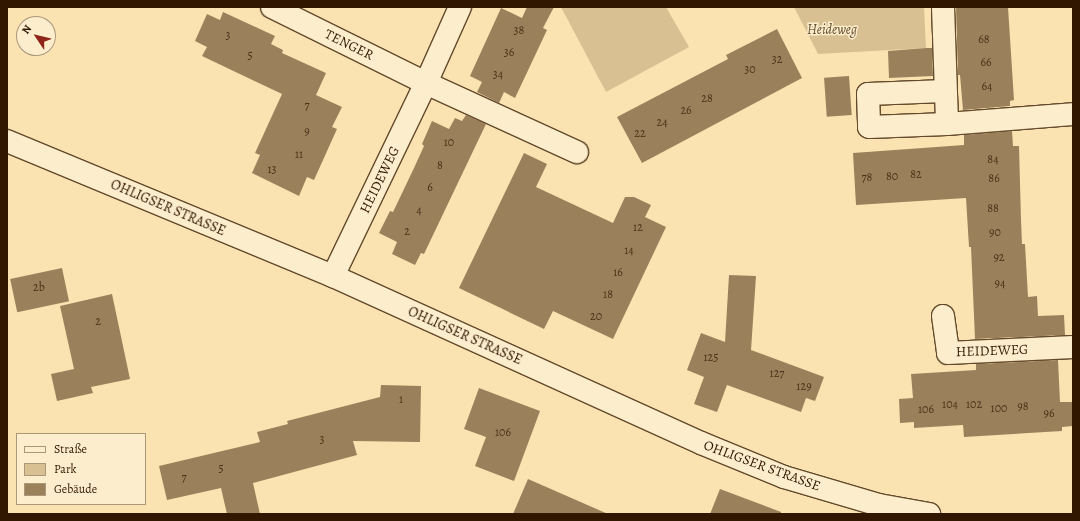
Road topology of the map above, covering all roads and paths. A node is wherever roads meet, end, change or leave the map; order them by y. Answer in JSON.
{"nodes":[{"id":1,"x":272,"y":7,"type":"edge"},
{"id":2,"x":460,"y":7,"type":"edge"},
{"id":3,"x":943,"y":7,"type":"edge"},
{"id":4,"x":426,"y":83,"type":"junction"},
{"id":5,"x":945,"y":91,"type":"junction"},
{"id":6,"x":1073,"y":114,"type":"edge"},
{"id":7,"x":947,"y":124,"type":"junction"},
{"id":8,"x":7,"y":141,"type":"edge"},
{"id":9,"x":576,"y":152,"type":"dead end"},
{"id":10,"x":333,"y":276,"type":"junction"},
{"id":11,"x":943,"y":316,"type":"dead end"},
{"id":12,"x":1073,"y":347,"type":"edge"},
{"id":13,"x":929,"y":514,"type":"edge"}],
"edges":[{"from":1,"to":4,"type":"street","name":"TENGER"},
{"from":2,"to":4,"type":"street","name":"HEIDEWEG"},
{"from":3,"to":5,"type":"street"},
{"from":4,"to":9,"type":"street"},
{"from":4,"to":10,"type":"street","name":"HEIDEWEG"},
{"from":5,"to":7,"type":"street"},
{"from":5,"to":7,"type":"street"},
{"from":6,"to":7,"type":"street"},
{"from":8,"to":10,"type":"street","name":"OHLIGSER STRASSE"},
{"from":10,"to":13,"type":"street","name":"OHLIGSER STRASSE"},
{"from":11,"to":12,"type":"street","name":"HEIDEWEG"}]}
